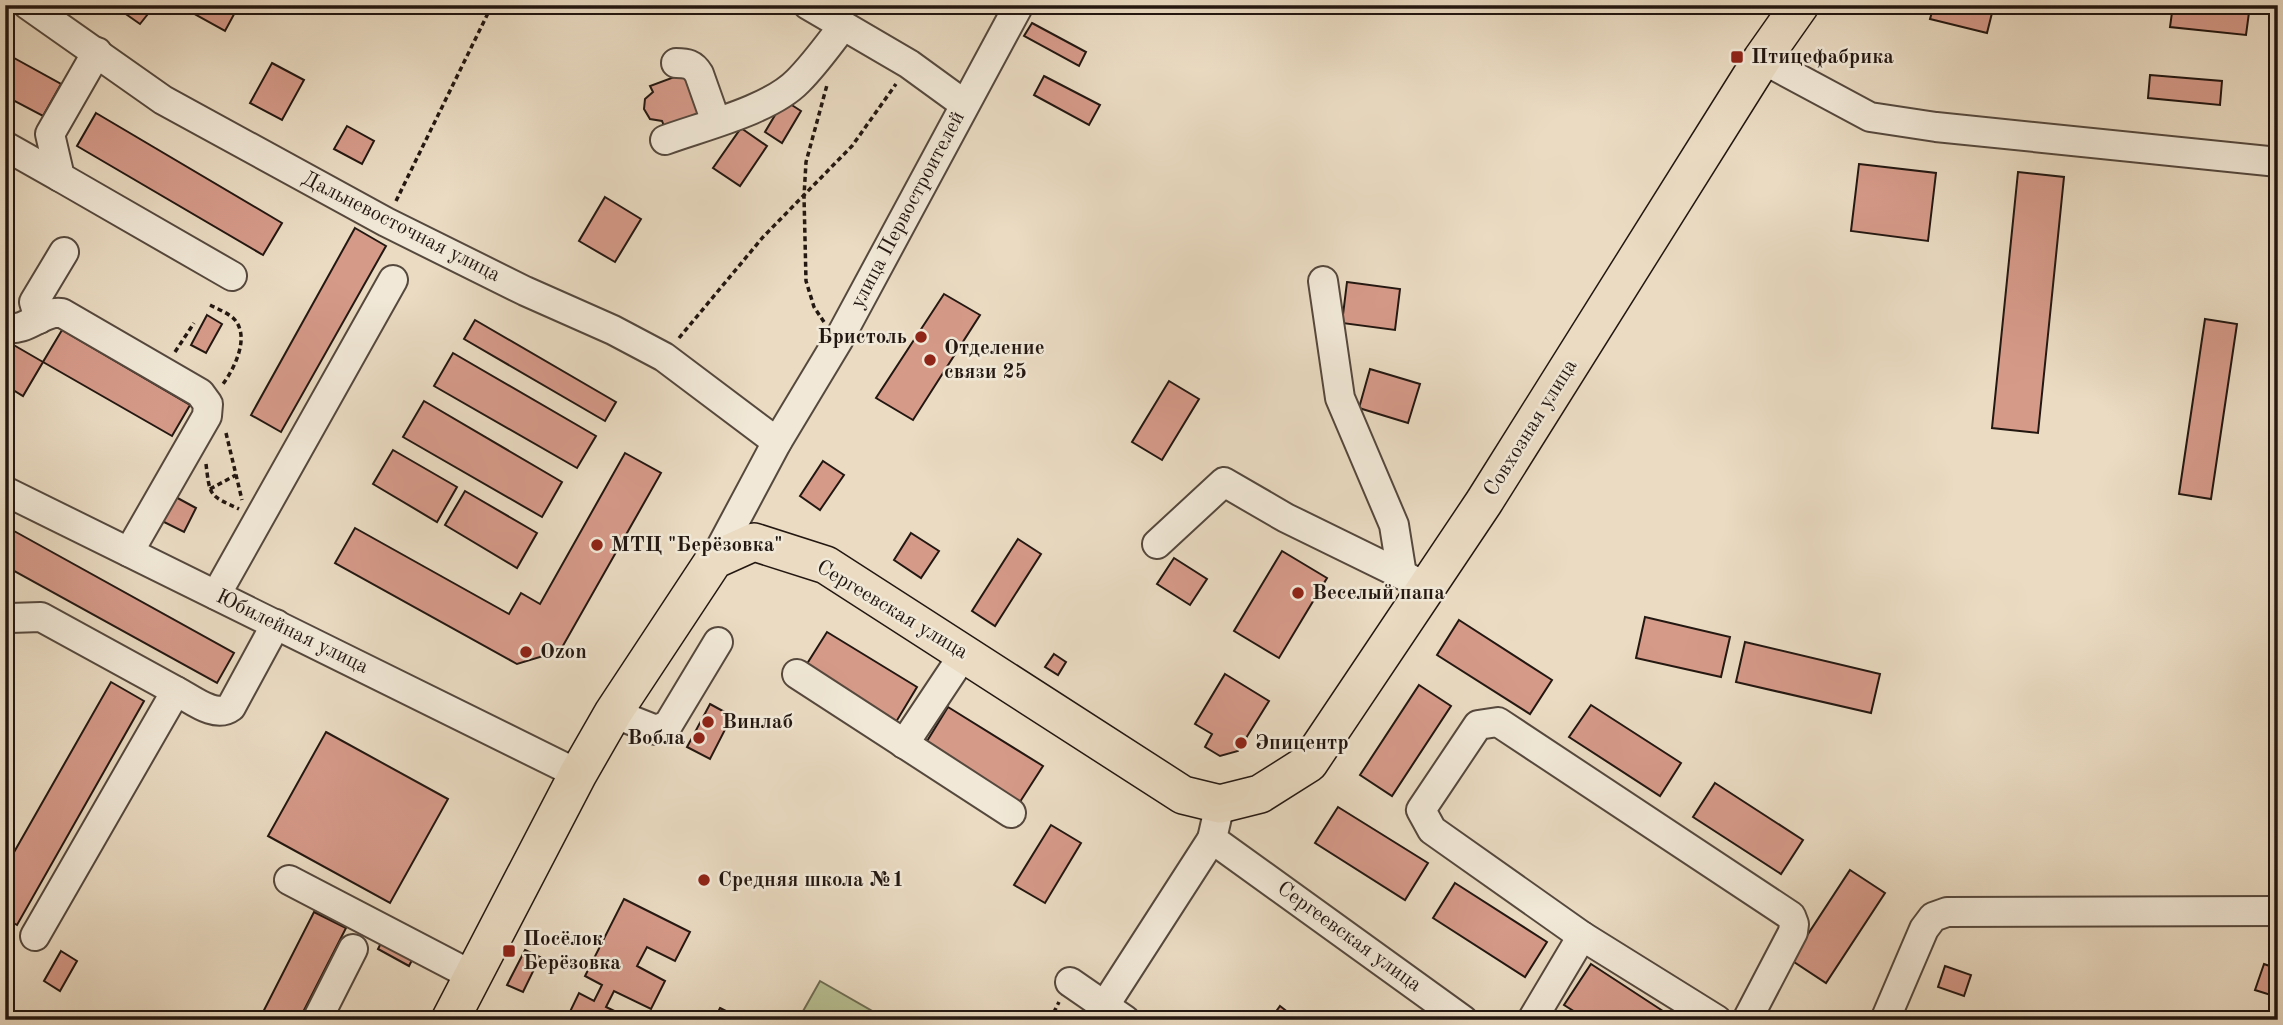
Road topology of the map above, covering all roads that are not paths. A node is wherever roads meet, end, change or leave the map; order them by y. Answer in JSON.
{"nodes":[{"id":1,"x":28,"y":5,"type":"edge"},
{"id":2,"x":808,"y":5,"type":"edge"},
{"id":3,"x":1018,"y":5,"type":"edge"},
{"id":4,"x":1800,"y":5,"type":"edge"},
{"id":5,"x":843,"y":26,"type":"junction"},
{"id":6,"x":97,"y":52,"type":"junction"},
{"id":7,"x":1762,"y":60,"type":"junction"},
{"id":8,"x":676,"y":63,"type":"dead end"},
{"id":9,"x":964,"y":104,"type":"junction"},
{"id":10,"x":716,"y":122,"type":"junction"},
{"id":11,"x":665,"y":140,"type":"dead end"},
{"id":12,"x":5,"y":146,"type":"edge"},
{"id":13,"x":2278,"y":162,"type":"edge"},
{"id":14,"x":60,"y":177,"type":"junction"},
{"id":15,"x":64,"y":252,"type":"dead end"},
{"id":16,"x":232,"y":276,"type":"dead end"},
{"id":17,"x":393,"y":280,"type":"dead end"},
{"id":18,"x":1323,"y":281,"type":"dead end"},
{"id":19,"x":38,"y":319,"type":"junction"},
{"id":20,"x":5,"y":328,"type":"edge"},
{"id":21,"x":777,"y":442,"type":"junction"},
{"id":22,"x":5,"y":491,"type":"edge"},
{"id":23,"x":1157,"y":544,"type":"dead end"},
{"id":24,"x":129,"y":552,"type":"junction"},
{"id":25,"x":714,"y":560,"type":"junction"},
{"id":26,"x":1414,"y":581,"type":"junction"},
{"id":27,"x":216,"y":595,"type":"junction"},
{"id":28,"x":5,"y":620,"type":"edge"},
{"id":29,"x":276,"y":624,"type":"junction"},
{"id":30,"x":718,"y":642,"type":"dead end"},
{"id":31,"x":964,"y":654,"type":"junction"},
{"id":32,"x":797,"y":674,"type":"dead end"},
{"id":33,"x":176,"y":691,"type":"junction"},
{"id":34,"x":613,"y":713,"type":"junction"},
{"id":35,"x":904,"y":744,"type":"junction"},
{"id":36,"x":579,"y":774,"type":"junction"},
{"id":37,"x":1012,"y":813,"type":"dead end"},
{"id":38,"x":1216,"y":822,"type":"junction"},
{"id":39,"x":289,"y":880,"type":"dead end"},
{"id":40,"x":2278,"y":911,"type":"edge"},
{"id":41,"x":35,"y":936,"type":"dead end"},
{"id":42,"x":1582,"y":936,"type":"junction"},
{"id":43,"x":353,"y":949,"type":"dead end"},
{"id":44,"x":473,"y":976,"type":"junction"},
{"id":45,"x":1070,"y":982,"type":"dead end"},
{"id":46,"x":1115,"y":1012,"type":"edge"},
{"id":47,"x":317,"y":1020,"type":"edge"},
{"id":48,"x":450,"y":1020,"type":"edge"},
{"id":49,"x":1463,"y":1020,"type":"edge"},
{"id":50,"x":1532,"y":1020,"type":"edge"},
{"id":51,"x":1717,"y":1020,"type":"edge"},
{"id":52,"x":1747,"y":1020,"type":"edge"},
{"id":53,"x":1885,"y":1020,"type":"edge"}],
"edges":[{"from":1,"to":6,"type":"street","name":"Дальневосточная улица"},
{"from":2,"to":5,"type":"street"},
{"from":3,"to":9,"type":"street","name":"улица Первостроителей"},
{"from":4,"to":7,"type":"main road","name":"Совхозная улица"},
{"from":5,"to":9,"type":"street"},
{"from":5,"to":10,"type":"street"},
{"from":6,"to":14,"type":"street"},
{"from":6,"to":21,"type":"street","name":"Дальневосточная улица"},
{"from":7,"to":13,"type":"street"},
{"from":7,"to":26,"type":"main road","name":"Совхозная улица"},
{"from":8,"to":10,"type":"street"},
{"from":9,"to":21,"type":"street","name":"улица Первостроителей"},
{"from":10,"to":11,"type":"street"},
{"from":12,"to":14,"type":"street"},
{"from":14,"to":16,"type":"street"},
{"from":15,"to":19,"type":"street"},
{"from":17,"to":27,"type":"street"},
{"from":18,"to":26,"type":"street"},
{"from":19,"to":20,"type":"street"},
{"from":19,"to":24,"type":"street"},
{"from":21,"to":25,"type":"street","name":"улица Первостроителей"},
{"from":22,"to":24,"type":"street","name":"Юбилейная улица"},
{"from":23,"to":26,"type":"street"},
{"from":24,"to":27,"type":"street","name":"Юбилейная улица"},
{"from":25,"to":31,"type":"main road","name":"Сергеевская улица"},
{"from":25,"to":34,"type":"main road"},
{"from":26,"to":38,"type":"main road","name":"Совхозная улица"},
{"from":27,"to":29,"type":"street","name":"Юбилейная улица"},
{"from":28,"to":33,"type":"street"},
{"from":29,"to":33,"type":"street"},
{"from":29,"to":36,"type":"street","name":"Юбилейная улица"},
{"from":30,"to":34,"type":"street"},
{"from":31,"to":35,"type":"street"},
{"from":31,"to":38,"type":"main road","name":"Сергеевская улица"},
{"from":32,"to":35,"type":"street"},
{"from":33,"to":41,"type":"street"},
{"from":34,"to":36,"type":"main road"},
{"from":35,"to":37,"type":"street"},
{"from":36,"to":44,"type":"main road"},
{"from":38,"to":46,"type":"street"},
{"from":38,"to":49,"type":"street","name":"Сергеевская улица"},
{"from":39,"to":44,"type":"street"},
{"from":40,"to":53,"type":"street"},
{"from":42,"to":50,"type":"street"},
{"from":42,"to":51,"type":"street"},
{"from":42,"to":52,"type":"street"},
{"from":43,"to":47,"type":"street"},
{"from":44,"to":48,"type":"main road"},
{"from":45,"to":46,"type":"street"}]}
